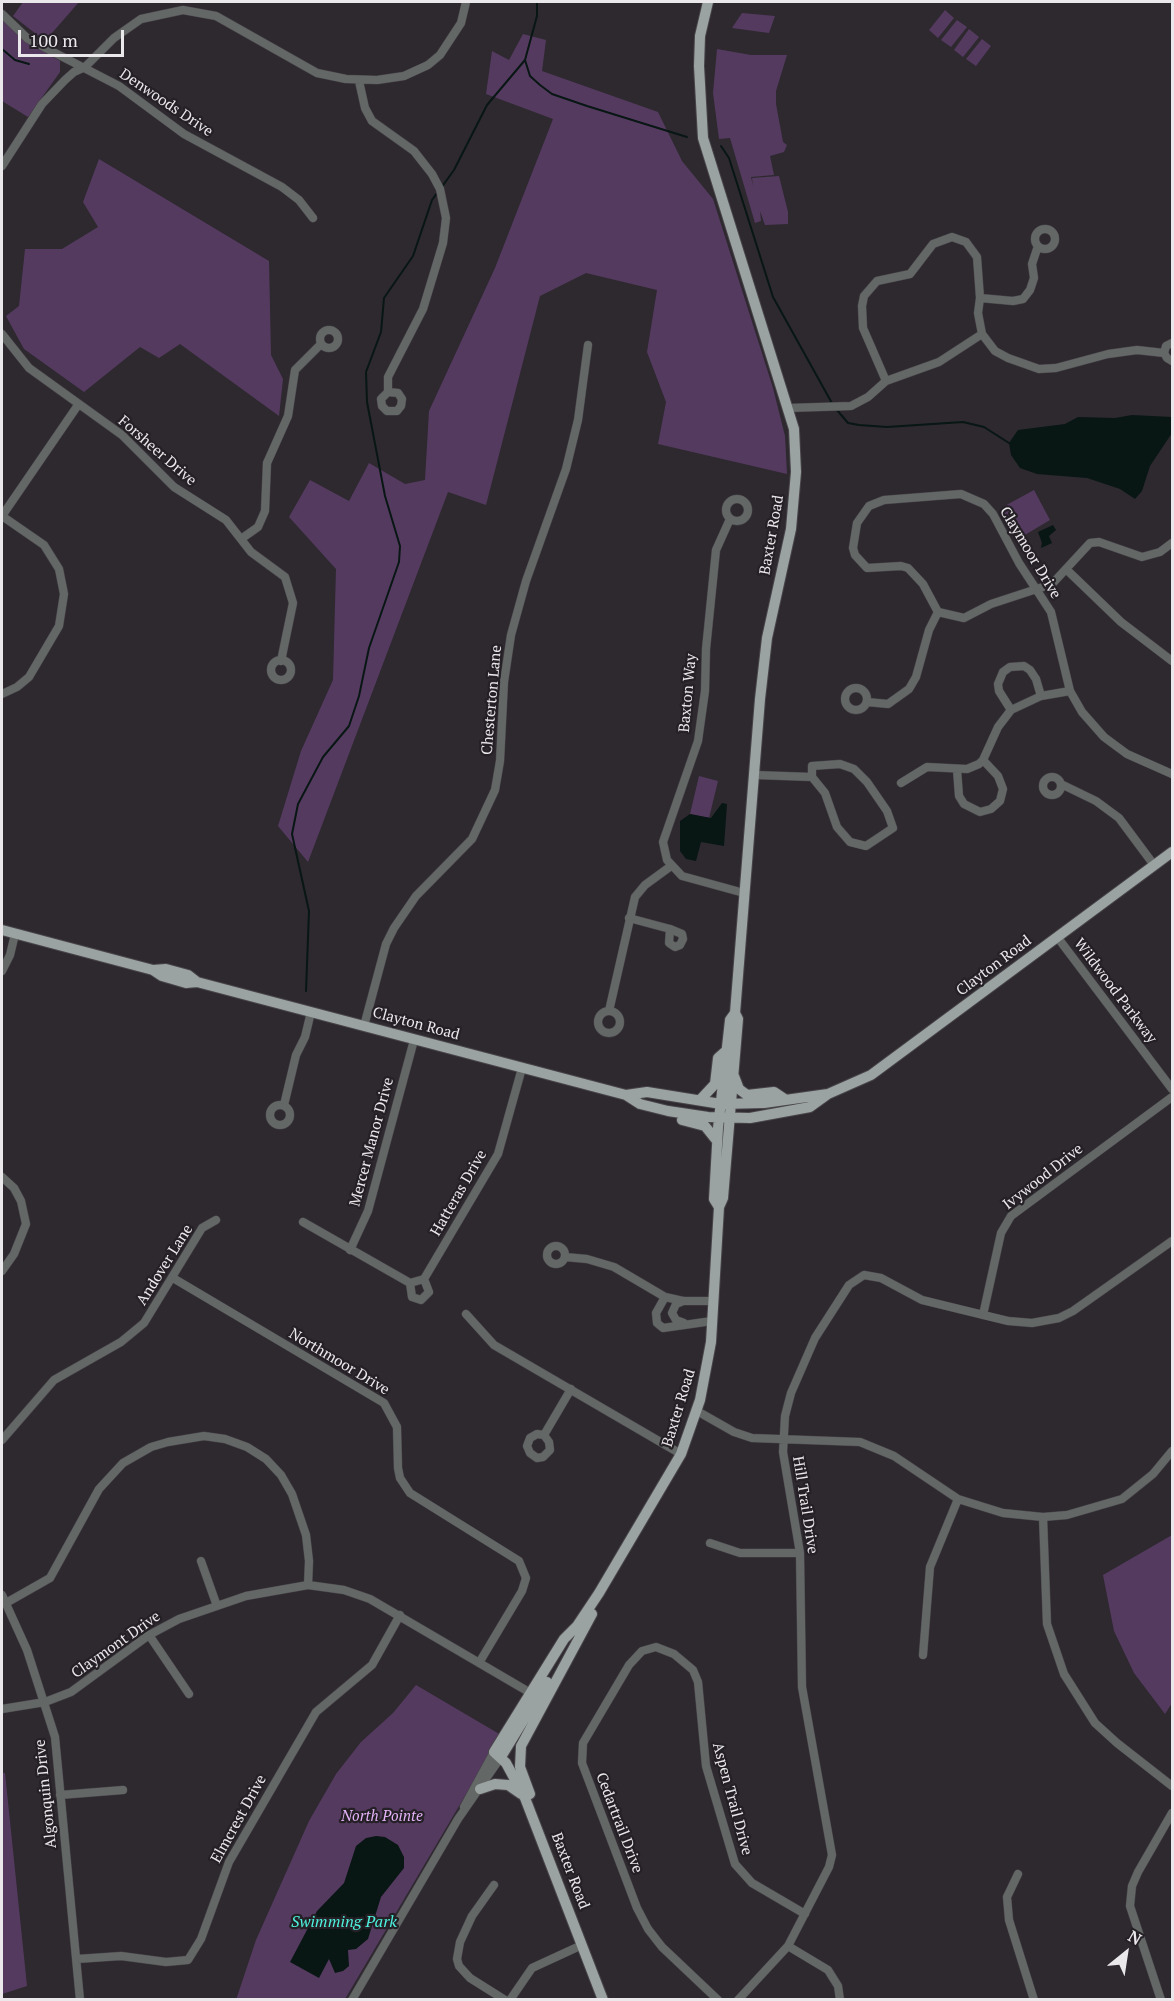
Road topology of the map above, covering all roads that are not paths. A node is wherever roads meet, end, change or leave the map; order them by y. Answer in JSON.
{"nodes":[{"id":1,"x":466,"y":2,"type":"edge"},
{"id":2,"x":708,"y":2,"type":"edge"},
{"id":3,"x":184,"y":6,"type":"edge"},
{"id":4,"x":2,"y":14,"type":"edge"},
{"id":5,"x":85,"y":67,"type":"junction"},
{"id":6,"x":359,"y":81,"type":"junction"},
{"id":7,"x":2,"y":166,"type":"edge"},
{"id":8,"x":313,"y":218,"type":"dead end"},
{"id":9,"x":1037,"y":249,"type":"dead end"},
{"id":10,"x":980,"y":298,"type":"junction"},
{"id":11,"x":982,"y":333,"type":"junction"},
{"id":12,"x":2,"y":334,"type":"edge"},
{"id":13,"x":1173,"y":343,"type":"edge"},
{"id":14,"x":321,"y":344,"type":"dead end"},
{"id":15,"x":588,"y":345,"type":"dead end"},
{"id":16,"x":1164,"y":353,"type":"junction"},
{"id":17,"x":1173,"y":361,"type":"edge"},
{"id":18,"x":886,"y":381,"type":"junction"},
{"id":19,"x":388,"y":392,"type":"dead end"},
{"id":20,"x":78,"y":405,"type":"junction"},
{"id":21,"x":788,"y":408,"type":"junction"},
{"id":22,"x":2,"y":516,"type":"edge"},
{"id":23,"x":730,"y":519,"type":"dead end"},
{"id":24,"x":241,"y":539,"type":"junction"},
{"id":25,"x":1173,"y":543,"type":"edge"},
{"id":26,"x":1067,"y":570,"type":"junction"},
{"id":27,"x":1036,"y":589,"type":"junction"},
{"id":28,"x":938,"y":612,"type":"junction"},
{"id":29,"x":281,"y":661,"type":"dead end"},
{"id":30,"x":1173,"y":661,"type":"edge"},
{"id":31,"x":1070,"y":691,"type":"junction"},
{"id":32,"x":2,"y":694,"type":"edge"},
{"id":33,"x":1041,"y":696,"type":"junction"},
{"id":34,"x":867,"y":702,"type":"dead end"},
{"id":35,"x":1011,"y":710,"type":"junction"},
{"id":36,"x":983,"y":760,"type":"junction"},
{"id":37,"x":957,"y":770,"type":"junction"},
{"id":38,"x":1173,"y":774,"type":"edge"},
{"id":39,"x":755,"y":775,"type":"junction"},
{"id":40,"x":812,"y":777,"type":"junction"},
{"id":41,"x":901,"y":783,"type":"dead end"},
{"id":42,"x":1063,"y":785,"type":"dead end"},
{"id":43,"x":1173,"y":852,"type":"edge"},
{"id":44,"x":1154,"y":865,"type":"junction"},
{"id":45,"x":670,"y":866,"type":"junction"},
{"id":46,"x":744,"y":893,"type":"junction"},
{"id":47,"x":629,"y":918,"type":"junction"},
{"id":48,"x":670,"y":929,"type":"dead end"},
{"id":49,"x":2,"y":930,"type":"edge"},
{"id":50,"x":15,"y":934,"type":"junction"},
{"id":51,"x":1058,"y":938,"type":"junction"},
{"id":52,"x":2,"y":971,"type":"edge"},
{"id":53,"x":609,"y":1011,"type":"dead end"},
{"id":54,"x":311,"y":1012,"type":"junction"},
{"id":55,"x":735,"y":1013,"type":"junction"},
{"id":56,"x":364,"y":1026,"type":"junction"},
{"id":57,"x":414,"y":1040,"type":"junction"},
{"id":58,"x":727,"y":1050,"type":"junction"},
{"id":59,"x":522,"y":1068,"type":"junction"},
{"id":60,"x":733,"y":1074,"type":"junction"},
{"id":61,"x":1173,"y":1089,"type":"edge"},
{"id":62,"x":828,"y":1094,"type":"junction"},
{"id":63,"x":626,"y":1095,"type":"junction"},
{"id":64,"x":1173,"y":1097,"type":"edge"},
{"id":65,"x":700,"y":1100,"type":"junction"},
{"id":66,"x":786,"y":1100,"type":"junction"},
{"id":67,"x":284,"y":1105,"type":"dead end"},
{"id":68,"x":725,"y":1110,"type":"junction"},
{"id":69,"x":668,"y":1111,"type":"junction"},
{"id":70,"x":717,"y":1141,"type":"junction"},
{"id":71,"x":2,"y":1177,"type":"edge"},
{"id":72,"x":719,"y":1207,"type":"junction"},
{"id":73,"x":216,"y":1220,"type":"dead end"},
{"id":74,"x":303,"y":1222,"type":"dead end"},
{"id":75,"x":1173,"y":1241,"type":"edge"},
{"id":76,"x":351,"y":1250,"type":"junction"},
{"id":77,"x":565,"y":1257,"type":"dead end"},
{"id":78,"x":2,"y":1271,"type":"edge"},
{"id":79,"x":173,"y":1278,"type":"junction"},
{"id":80,"x":424,"y":1279,"type":"junction"},
{"id":81,"x":410,"y":1283,"type":"junction"},
{"id":82,"x":665,"y":1297,"type":"junction"},
{"id":83,"x":682,"y":1301,"type":"junction"},
{"id":84,"x":713,"y":1301,"type":"junction"},
{"id":85,"x":466,"y":1314,"type":"dead end"},
{"id":86,"x":983,"y":1315,"type":"junction"},
{"id":87,"x":712,"y":1321,"type":"junction"},
{"id":88,"x":685,"y":1323,"type":"junction"},
{"id":89,"x":571,"y":1389,"type":"junction"},
{"id":90,"x":697,"y":1411,"type":"junction"},
{"id":91,"x":544,"y":1435,"type":"dead end"},
{"id":92,"x":783,"y":1438,"type":"junction"},
{"id":93,"x":2,"y":1440,"type":"edge"},
{"id":94,"x":1173,"y":1451,"type":"edge"},
{"id":95,"x":681,"y":1454,"type":"junction"},
{"id":96,"x":958,"y":1499,"type":"junction"},
{"id":97,"x":1043,"y":1517,"type":"junction"},
{"id":98,"x":710,"y":1543,"type":"dead end"},
{"id":99,"x":800,"y":1553,"type":"junction"},
{"id":100,"x":201,"y":1561,"type":"dead end"},
{"id":101,"x":308,"y":1586,"type":"junction"},
{"id":102,"x":599,"y":1593,"type":"junction"},
{"id":103,"x":2,"y":1595,"type":"edge"},
{"id":104,"x":6,"y":1603,"type":"junction"},
{"id":105,"x":218,"y":1606,"type":"junction"},
{"id":106,"x":400,"y":1615,"type":"junction"},
{"id":107,"x":149,"y":1635,"type":"junction"},
{"id":108,"x":650,"y":1647,"type":"joint"},
{"id":109,"x":923,"y":1655,"type":"dead end"},
{"id":110,"x":479,"y":1663,"type":"junction"},
{"id":111,"x":189,"y":1694,"type":"dead end"},
{"id":112,"x":534,"y":1695,"type":"junction"},
{"id":113,"x":45,"y":1702,"type":"junction"},
{"id":114,"x":2,"y":1709,"type":"edge"},
{"id":115,"x":497,"y":1754,"type":"junction"},
{"id":116,"x":1173,"y":1786,"type":"edge"},
{"id":117,"x":480,"y":1789,"type":"junction"},
{"id":118,"x":123,"y":1790,"type":"dead end"},
{"id":119,"x":60,"y":1796,"type":"junction"},
{"id":120,"x":525,"y":1798,"type":"junction"},
{"id":121,"x":1173,"y":1813,"type":"edge"},
{"id":122,"x":459,"y":1819,"type":"junction"},
{"id":123,"x":544,"y":1847,"type":"junction"},
{"id":124,"x":1018,"y":1874,"type":"dead end"},
{"id":125,"x":495,"y":1885,"type":"dead end"},
{"id":126,"x":805,"y":1914,"type":"junction"},
{"id":127,"x":582,"y":1945,"type":"junction"},
{"id":128,"x":788,"y":1946,"type":"junction"},
{"id":129,"x":77,"y":1959,"type":"junction"},
{"id":130,"x":80,"y":2000,"type":"edge"},
{"id":131,"x":352,"y":2000,"type":"edge"},
{"id":132,"x":505,"y":2000,"type":"edge"},
{"id":133,"x":510,"y":2000,"type":"edge"},
{"id":134,"x":603,"y":2000,"type":"edge"},
{"id":135,"x":718,"y":2000,"type":"edge"},
{"id":136,"x":738,"y":2000,"type":"edge"},
{"id":137,"x":840,"y":2000,"type":"edge"},
{"id":138,"x":1034,"y":2000,"type":"edge"},
{"id":139,"x":1161,"y":2000,"type":"edge"}],
"edges":[{"from":1,"to":6,"type":"street"},
{"from":2,"to":21,"type":"main road","name":"Baxter Road"},
{"from":3,"to":5,"type":"street"},
{"from":3,"to":6,"type":"street"},
{"from":4,"to":5,"type":"street","name":"Denwoods Drive"},
{"from":5,"to":7,"type":"street"},
{"from":5,"to":8,"type":"street","name":"Denwoods Drive"},
{"from":6,"to":19,"type":"street"},
{"from":9,"to":10,"type":"street"},
{"from":10,"to":11,"type":"street"},
{"from":10,"to":18,"type":"street"},
{"from":11,"to":16,"type":"street"},
{"from":11,"to":18,"type":"street"},
{"from":12,"to":20,"type":"street","name":"Forsheer Drive"},
{"from":13,"to":16,"type":"street"},
{"from":14,"to":24,"type":"street"},
{"from":15,"to":56,"type":"street","name":"Chesterton Lane"},
{"from":16,"to":17,"type":"street"},
{"from":18,"to":21,"type":"street"},
{"from":20,"to":22,"type":"street"},
{"from":20,"to":24,"type":"street","name":"Forsheer Drive"},
{"from":21,"to":39,"type":"main road","name":"Baxter Road"},
{"from":22,"to":32,"type":"street"},
{"from":23,"to":45,"type":"street","name":"Baxton Way"},
{"from":24,"to":29,"type":"street","name":"Forsheer Drive"},
{"from":25,"to":26,"type":"street"},
{"from":26,"to":27,"type":"street"},
{"from":26,"to":30,"type":"street"},
{"from":27,"to":28,"type":"street"},
{"from":27,"to":28,"type":"street","name":"Claymoor Drive"},
{"from":27,"to":31,"type":"street","name":"Claymoor Drive"},
{"from":28,"to":34,"type":"street"},
{"from":31,"to":33,"type":"street"},
{"from":31,"to":38,"type":"street","name":"Claymoor Drive"},
{"from":33,"to":35,"type":"street"},
{"from":33,"to":35,"type":"street"},
{"from":35,"to":36,"type":"street"},
{"from":36,"to":37,"type":"street"},
{"from":36,"to":37,"type":"street"},
{"from":37,"to":41,"type":"street"},
{"from":39,"to":40,"type":"street"},
{"from":39,"to":46,"type":"main road","name":"Baxter Road"},
{"from":40,"to":40,"type":"street"},
{"from":42,"to":44,"type":"street"},
{"from":43,"to":44,"type":"main road","name":"Clayton Road"},
{"from":44,"to":51,"type":"main road","name":"Clayton Road"},
{"from":45,"to":46,"type":"street"},
{"from":45,"to":47,"type":"street"},
{"from":46,"to":55,"type":"main road","name":"Baxter Road"},
{"from":47,"to":48,"type":"street"},
{"from":47,"to":53,"type":"street"},
{"from":49,"to":50,"type":"main road","name":"Clayton Road"},
{"from":50,"to":52,"type":"street"},
{"from":50,"to":54,"type":"main road","name":"Clayton Road"},
{"from":51,"to":61,"type":"street","name":"Wildwood Parkway"},
{"from":51,"to":62,"type":"main road","name":"Clayton Road"},
{"from":54,"to":56,"type":"main road","name":"Clayton Road"},
{"from":54,"to":67,"type":"street"},
{"from":55,"to":58,"type":"main road","name":"Baxter Road"},
{"from":55,"to":60,"type":"main road","name":"Baxter Road"},
{"from":56,"to":57,"type":"main road","name":"Clayton Road"},
{"from":57,"to":59,"type":"main road","name":"Clayton Road"},
{"from":57,"to":76,"type":"street","name":"Mercer Manor Drive"},
{"from":58,"to":65,"type":"main road"},
{"from":58,"to":68,"type":"main road","name":"Baxter Road"},
{"from":59,"to":63,"type":"main road","name":"Clayton Road"},
{"from":59,"to":80,"type":"street","name":"Hatteras Drive"},
{"from":60,"to":66,"type":"main road"},
{"from":60,"to":68,"type":"main road","name":"Baxter Road"},
{"from":62,"to":66,"type":"main road","name":"Clayton Road"},
{"from":62,"to":68,"type":"main road","name":"Clayton Road"},
{"from":63,"to":65,"type":"main road","name":"Clayton Road"},
{"from":63,"to":69,"type":"main road","name":"Clayton Road"},
{"from":64,"to":86,"type":"street","name":"Ivywood Drive"},
{"from":65,"to":68,"type":"main road","name":"Clayton Road"},
{"from":66,"to":68,"type":"main road","name":"Clayton Road"},
{"from":68,"to":69,"type":"main road","name":"Clayton Road"},
{"from":68,"to":70,"type":"main road","name":"Baxter Road"},
{"from":68,"to":72,"type":"main road","name":"Baxter Road"},
{"from":69,"to":70,"type":"main road"},
{"from":70,"to":72,"type":"main road","name":"Baxter Road"},
{"from":71,"to":78,"type":"street"},
{"from":72,"to":84,"type":"main road","name":"Baxter Road"},
{"from":73,"to":79,"type":"street","name":"Andover Lane"},
{"from":74,"to":76,"type":"street"},
{"from":75,"to":86,"type":"street","name":"Hill Trail Drive"},
{"from":76,"to":81,"type":"street"},
{"from":77,"to":82,"type":"street"},
{"from":79,"to":93,"type":"street","name":"Andover Lane"},
{"from":79,"to":110,"type":"street","name":"Northmoor Drive"},
{"from":80,"to":81,"type":"street"},
{"from":80,"to":81,"type":"street","name":"Hatteras Drive"},
{"from":82,"to":83,"type":"street"},
{"from":82,"to":88,"type":"street"},
{"from":83,"to":84,"type":"street"},
{"from":83,"to":88,"type":"street"},
{"from":84,"to":87,"type":"main road","name":"Baxter Road"},
{"from":85,"to":89,"type":"street"},
{"from":86,"to":92,"type":"street","name":"Hill Trail Drive"},
{"from":87,"to":88,"type":"street"},
{"from":87,"to":90,"type":"main road","name":"Baxter Road"},
{"from":89,"to":91,"type":"street"},
{"from":89,"to":95,"type":"street"},
{"from":90,"to":92,"type":"street"},
{"from":90,"to":95,"type":"main road","name":"Baxter Road"},
{"from":92,"to":96,"type":"street"},
{"from":92,"to":99,"type":"street","name":"Hill Trail Drive"},
{"from":94,"to":97,"type":"street"},
{"from":95,"to":102,"type":"main road","name":"Baxter Road"},
{"from":96,"to":97,"type":"street"},
{"from":96,"to":109,"type":"street"},
{"from":97,"to":116,"type":"street"},
{"from":98,"to":99,"type":"street"},
{"from":99,"to":126,"type":"street","name":"Hill Trail Drive"},
{"from":100,"to":105,"type":"street"},
{"from":101,"to":104,"type":"street"},
{"from":101,"to":105,"type":"street","name":"Claymont Drive"},
{"from":101,"to":106,"type":"street","name":"Claymont Drive"},
{"from":102,"to":112,"type":"main road","name":"Baxter Road"},
{"from":102,"to":123,"type":"main road"},
{"from":103,"to":104,"type":"street","name":"Algonquin Drive"},
{"from":104,"to":113,"type":"street","name":"Algonquin Drive"},
{"from":105,"to":107,"type":"street","name":"Claymont Drive"},
{"from":106,"to":110,"type":"street","name":"Claymont Drive"},
{"from":106,"to":129,"type":"street","name":"Elmcrest Drive"},
{"from":107,"to":111,"type":"street"},
{"from":107,"to":113,"type":"street","name":"Claymont Drive"},
{"from":108,"to":126,"type":"street","name":"Aspen Trail Drive"},
{"from":108,"to":135,"type":"street","name":"Cedartrail Drive"},
{"from":110,"to":112,"type":"street","name":"Claymont Drive"},
{"from":112,"to":115,"type":"main road","name":"Baxter Road"},
{"from":113,"to":114,"type":"street","name":"Claymont Drive"},
{"from":113,"to":119,"type":"street","name":"Algonquin Drive"},
{"from":115,"to":117,"type":"street"},
{"from":115,"to":120,"type":"main road","name":"Baxter Road"},
{"from":115,"to":122,"type":"street"},
{"from":117,"to":120,"type":"main road"},
{"from":117,"to":122,"type":"street"},
{"from":118,"to":119,"type":"street"},
{"from":119,"to":129,"type":"street","name":"Algonquin Drive"},
{"from":120,"to":123,"type":"main road","name":"Baxter Road"},
{"from":121,"to":139,"type":"street"},
{"from":122,"to":131,"type":"street"},
{"from":123,"to":127,"type":"main road","name":"Baxter Road"},
{"from":124,"to":138,"type":"street"},
{"from":125,"to":132,"type":"street"},
{"from":126,"to":128,"type":"street","name":"Hill Trail Drive"},
{"from":127,"to":133,"type":"street"},
{"from":127,"to":134,"type":"main road","name":"Baxter Road"},
{"from":128,"to":136,"type":"street","name":"Hill Trail Drive"},
{"from":128,"to":137,"type":"street"},
{"from":129,"to":130,"type":"street","name":"Algonquin Drive"}]}
